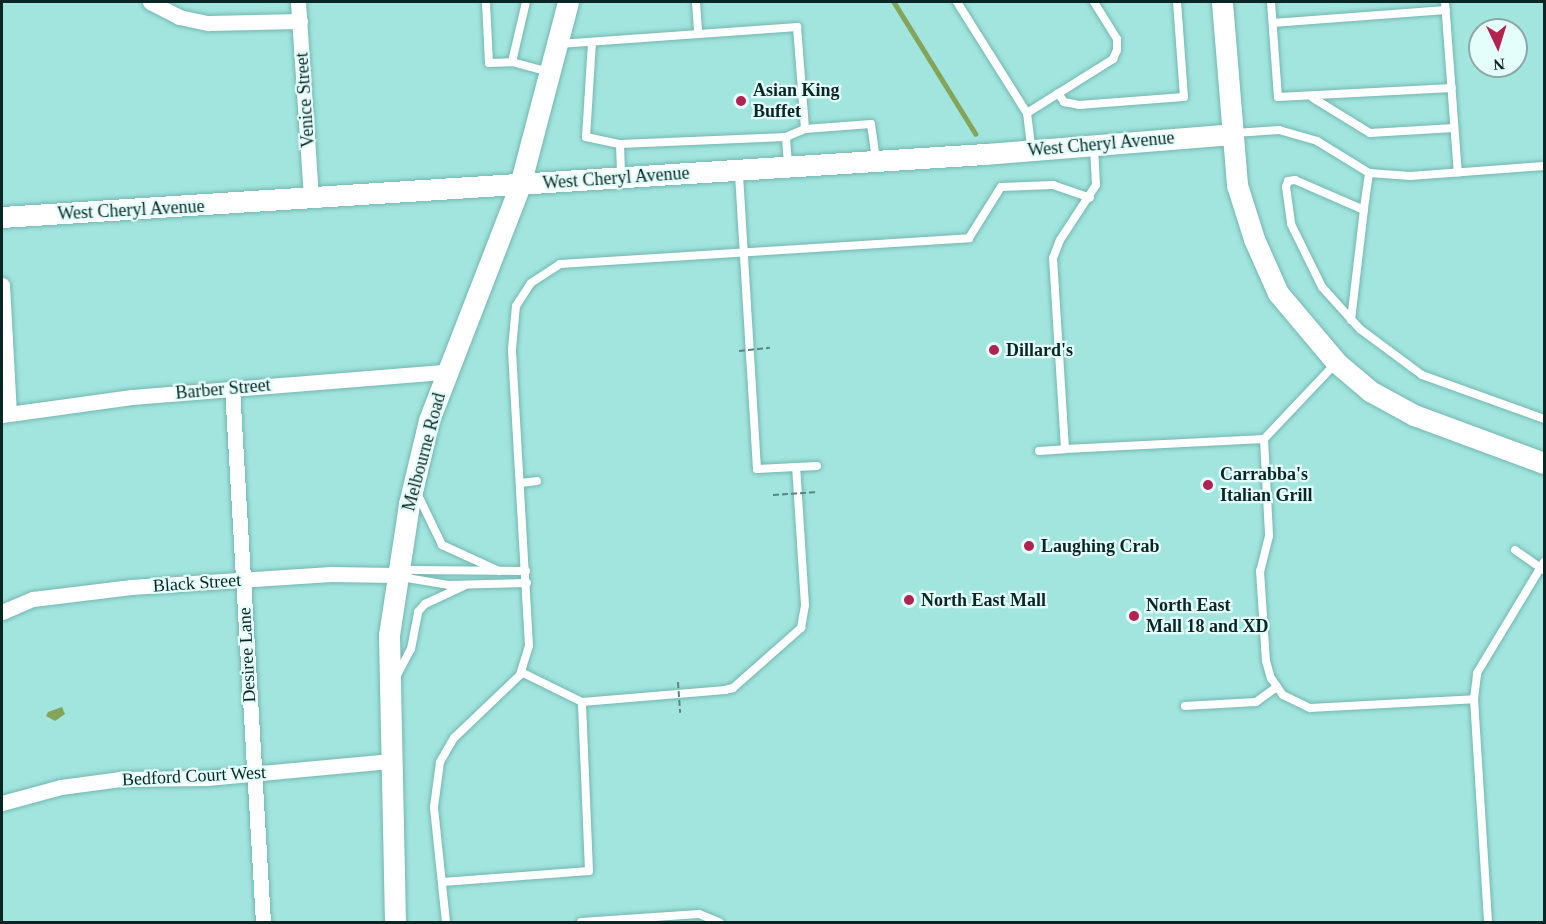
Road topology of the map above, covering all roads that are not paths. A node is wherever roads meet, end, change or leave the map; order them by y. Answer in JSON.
{"nodes":[{"id":1,"x":150,"y":2,"type":"edge"},
{"id":2,"x":298,"y":2,"type":"edge"},
{"id":3,"x":486,"y":2,"type":"edge"},
{"id":4,"x":526,"y":2,"type":"edge"},
{"id":5,"x":568,"y":2,"type":"edge"},
{"id":6,"x":696,"y":2,"type":"edge"},
{"id":7,"x":957,"y":2,"type":"edge"},
{"id":8,"x":1094,"y":2,"type":"edge"},
{"id":9,"x":1177,"y":2,"type":"edge"},
{"id":10,"x":1222,"y":2,"type":"edge"},
{"id":11,"x":1271,"y":2,"type":"edge"},
{"id":12,"x":1445,"y":2,"type":"edge"},
{"id":13,"x":1446,"y":10,"type":"junction"},
{"id":14,"x":300,"y":21,"type":"junction"},
{"id":15,"x":1273,"y":23,"type":"junction"},
{"id":16,"x":698,"y":34,"type":"junction"},
{"id":17,"x":592,"y":42,"type":"junction"},
{"id":18,"x":557,"y":45,"type":"junction"},
{"id":19,"x":512,"y":62,"type":"junction"},
{"id":20,"x":551,"y":72,"type":"junction"},
{"id":21,"x":1452,"y":88,"type":"junction"},
{"id":22,"x":1058,"y":93,"type":"junction"},
{"id":23,"x":1313,"y":98,"type":"junction"},
{"id":24,"x":1027,"y":113,"type":"junction"},
{"id":25,"x":1454,"y":128,"type":"junction"},
{"id":26,"x":805,"y":129,"type":"junction"},
{"id":27,"x":1231,"y":134,"type":"junction"},
{"id":28,"x":786,"y":137,"type":"junction"},
{"id":29,"x":620,"y":144,"type":"junction"},
{"id":30,"x":1094,"y":144,"type":"junction"},
{"id":31,"x":1032,"y":150,"type":"junction"},
{"id":32,"x":876,"y":161,"type":"junction"},
{"id":33,"x":1545,"y":166,"type":"edge"},
{"id":34,"x":788,"y":167,"type":"junction"},
{"id":35,"x":739,"y":170,"type":"junction"},
{"id":36,"x":1368,"y":173,"type":"junction"},
{"id":37,"x":1458,"y":173,"type":"junction"},
{"id":38,"x":621,"y":178,"type":"junction"},
{"id":39,"x":520,"y":185,"type":"junction"},
{"id":40,"x":1090,"y":198,"type":"junction"},
{"id":41,"x":311,"y":200,"type":"junction"},
{"id":42,"x":1364,"y":210,"type":"junction"},
{"id":43,"x":2,"y":217,"type":"edge"},
{"id":44,"x":745,"y":253,"type":"junction"},
{"id":45,"x":2,"y":285,"type":"edge"},
{"id":46,"x":1351,"y":320,"type":"junction"},
{"id":47,"x":1337,"y":363,"type":"junction"},
{"id":48,"x":446,"y":372,"type":"junction"},
{"id":49,"x":232,"y":388,"type":"junction"},
{"id":50,"x":5,"y":414,"type":"edge"},
{"id":51,"x":1545,"y":419,"type":"edge"},
{"id":52,"x":1264,"y":439,"type":"junction"},
{"id":53,"x":1065,"y":449,"type":"junction"},
{"id":54,"x":1039,"y":451,"type":"dead end"},
{"id":55,"x":1545,"y":463,"type":"edge"},
{"id":56,"x":817,"y":466,"type":"dead end"},
{"id":57,"x":796,"y":467,"type":"junction"},
{"id":58,"x":746,"y":469,"type":"dead end"},
{"id":59,"x":758,"y":469,"type":"junction"},
{"id":60,"x":537,"y":482,"type":"dead end"},
{"id":61,"x":521,"y":483,"type":"junction"},
{"id":62,"x":414,"y":484,"type":"junction"},
{"id":63,"x":1515,"y":550,"type":"dead end"},
{"id":64,"x":1543,"y":567,"type":"edge"},
{"id":65,"x":499,"y":571,"type":"junction"},
{"id":66,"x":526,"y":571,"type":"junction"},
{"id":67,"x":396,"y":575,"type":"junction"},
{"id":68,"x":242,"y":580,"type":"junction"},
{"id":69,"x":526,"y":584,"type":"junction"},
{"id":70,"x":464,"y":586,"type":"junction"},
{"id":71,"x":2,"y":612,"type":"edge"},
{"id":72,"x":521,"y":672,"type":"junction"},
{"id":73,"x":1277,"y":687,"type":"junction"},
{"id":74,"x":388,"y":691,"type":"junction"},
{"id":75,"x":1474,"y":699,"type":"junction"},
{"id":76,"x":582,"y":702,"type":"junction"},
{"id":77,"x":1185,"y":706,"type":"dead end"},
{"id":78,"x":389,"y":761,"type":"junction"},
{"id":79,"x":254,"y":774,"type":"junction"},
{"id":80,"x":2,"y":803,"type":"edge"},
{"id":81,"x":443,"y":882,"type":"junction"},
{"id":82,"x":263,"y":922,"type":"edge"},
{"id":83,"x":395,"y":922,"type":"edge"},
{"id":84,"x":446,"y":922,"type":"edge"},
{"id":85,"x":581,"y":922,"type":"edge"},
{"id":86,"x":719,"y":922,"type":"edge"},
{"id":87,"x":1488,"y":922,"type":"edge"}],
"edges":[{"from":1,"to":14,"type":"street"},
{"from":2,"to":14,"type":"street","name":"Venice Street"},
{"from":3,"to":19,"type":"lane"},
{"from":4,"to":19,"type":"lane"},
{"from":5,"to":18,"type":"street","name":"Melbourne Road"},
{"from":6,"to":16,"type":"lane"},
{"from":7,"to":24,"type":"lane"},
{"from":8,"to":22,"type":"lane"},
{"from":9,"to":22,"type":"lane"},
{"from":10,"to":27,"type":"street"},
{"from":11,"to":15,"type":"lane"},
{"from":12,"to":13,"type":"lane"},
{"from":13,"to":15,"type":"lane"},
{"from":13,"to":21,"type":"lane"},
{"from":14,"to":41,"type":"street","name":"Venice Street"},
{"from":15,"to":23,"type":"lane"},
{"from":16,"to":17,"type":"lane"},
{"from":16,"to":26,"type":"lane"},
{"from":17,"to":18,"type":"lane"},
{"from":17,"to":29,"type":"lane"},
{"from":18,"to":20,"type":"street","name":"Melbourne Road"},
{"from":19,"to":20,"type":"lane"},
{"from":20,"to":39,"type":"street","name":"Melbourne Road"},
{"from":21,"to":23,"type":"lane"},
{"from":21,"to":25,"type":"lane"},
{"from":22,"to":24,"type":"lane"},
{"from":23,"to":25,"type":"lane"},
{"from":24,"to":31,"type":"lane"},
{"from":25,"to":37,"type":"lane"},
{"from":26,"to":28,"type":"lane"},
{"from":26,"to":32,"type":"lane"},
{"from":27,"to":30,"type":"street","name":"West Cheryl Avenue"},
{"from":27,"to":36,"type":"lane"},
{"from":27,"to":47,"type":"street"},
{"from":28,"to":29,"type":"lane"},
{"from":28,"to":34,"type":"lane"},
{"from":29,"to":38,"type":"lane"},
{"from":30,"to":31,"type":"street","name":"West Cheryl Avenue"},
{"from":30,"to":40,"type":"lane"},
{"from":31,"to":32,"type":"street","name":"West Cheryl Avenue"},
{"from":32,"to":34,"type":"street","name":"West Cheryl Avenue"},
{"from":33,"to":37,"type":"lane"},
{"from":34,"to":35,"type":"street","name":"West Cheryl Avenue"},
{"from":35,"to":38,"type":"street","name":"West Cheryl Avenue"},
{"from":35,"to":44,"type":"lane"},
{"from":36,"to":37,"type":"lane"},
{"from":36,"to":42,"type":"lane"},
{"from":38,"to":39,"type":"street","name":"West Cheryl Avenue"},
{"from":39,"to":41,"type":"street","name":"West Cheryl Avenue"},
{"from":39,"to":48,"type":"street","name":"Melbourne Road"},
{"from":40,"to":44,"type":"lane"},
{"from":40,"to":53,"type":"lane"},
{"from":41,"to":43,"type":"street","name":"West Cheryl Avenue"},
{"from":42,"to":46,"type":"lane"},
{"from":42,"to":46,"type":"lane"},
{"from":44,"to":59,"type":"lane"},
{"from":44,"to":61,"type":"lane"},
{"from":45,"to":50,"type":"street"},
{"from":46,"to":51,"type":"lane"},
{"from":47,"to":52,"type":"lane"},
{"from":47,"to":55,"type":"street"},
{"from":48,"to":49,"type":"street","name":"Barber Street"},
{"from":48,"to":62,"type":"street","name":"Melbourne Road"},
{"from":49,"to":50,"type":"street","name":"Barber Street"},
{"from":49,"to":68,"type":"street","name":"Desiree Lane"},
{"from":52,"to":53,"type":"lane"},
{"from":52,"to":73,"type":"lane"},
{"from":53,"to":54,"type":"lane"},
{"from":56,"to":57,"type":"lane"},
{"from":57,"to":59,"type":"lane"},
{"from":57,"to":76,"type":"lane"},
{"from":58,"to":59,"type":"lane"},
{"from":60,"to":61,"type":"lane"},
{"from":61,"to":66,"type":"lane"},
{"from":62,"to":65,"type":"lane"},
{"from":62,"to":67,"type":"street","name":"Melbourne Road"},
{"from":63,"to":64,"type":"lane"},
{"from":64,"to":75,"type":"lane"},
{"from":65,"to":66,"type":"lane"},
{"from":65,"to":67,"type":"lane"},
{"from":66,"to":69,"type":"lane"},
{"from":67,"to":68,"type":"street","name":"Black Street"},
{"from":67,"to":70,"type":"lane"},
{"from":67,"to":74,"type":"street","name":"Melbourne Road"},
{"from":68,"to":71,"type":"street","name":"Black Street"},
{"from":68,"to":79,"type":"street","name":"Desiree Lane"},
{"from":69,"to":70,"type":"lane"},
{"from":69,"to":72,"type":"lane"},
{"from":70,"to":74,"type":"lane"},
{"from":72,"to":76,"type":"lane"},
{"from":72,"to":81,"type":"lane"},
{"from":73,"to":75,"type":"lane"},
{"from":73,"to":77,"type":"lane"},
{"from":74,"to":78,"type":"street","name":"Melbourne Road"},
{"from":75,"to":87,"type":"lane"},
{"from":76,"to":81,"type":"lane"},
{"from":78,"to":79,"type":"street","name":"Bedford Court West"},
{"from":78,"to":83,"type":"street","name":"Melbourne Road"},
{"from":79,"to":80,"type":"street","name":"Bedford Court West"},
{"from":79,"to":82,"type":"street","name":"Desiree Lane"},
{"from":81,"to":84,"type":"lane"},
{"from":85,"to":86,"type":"lane"}]}
